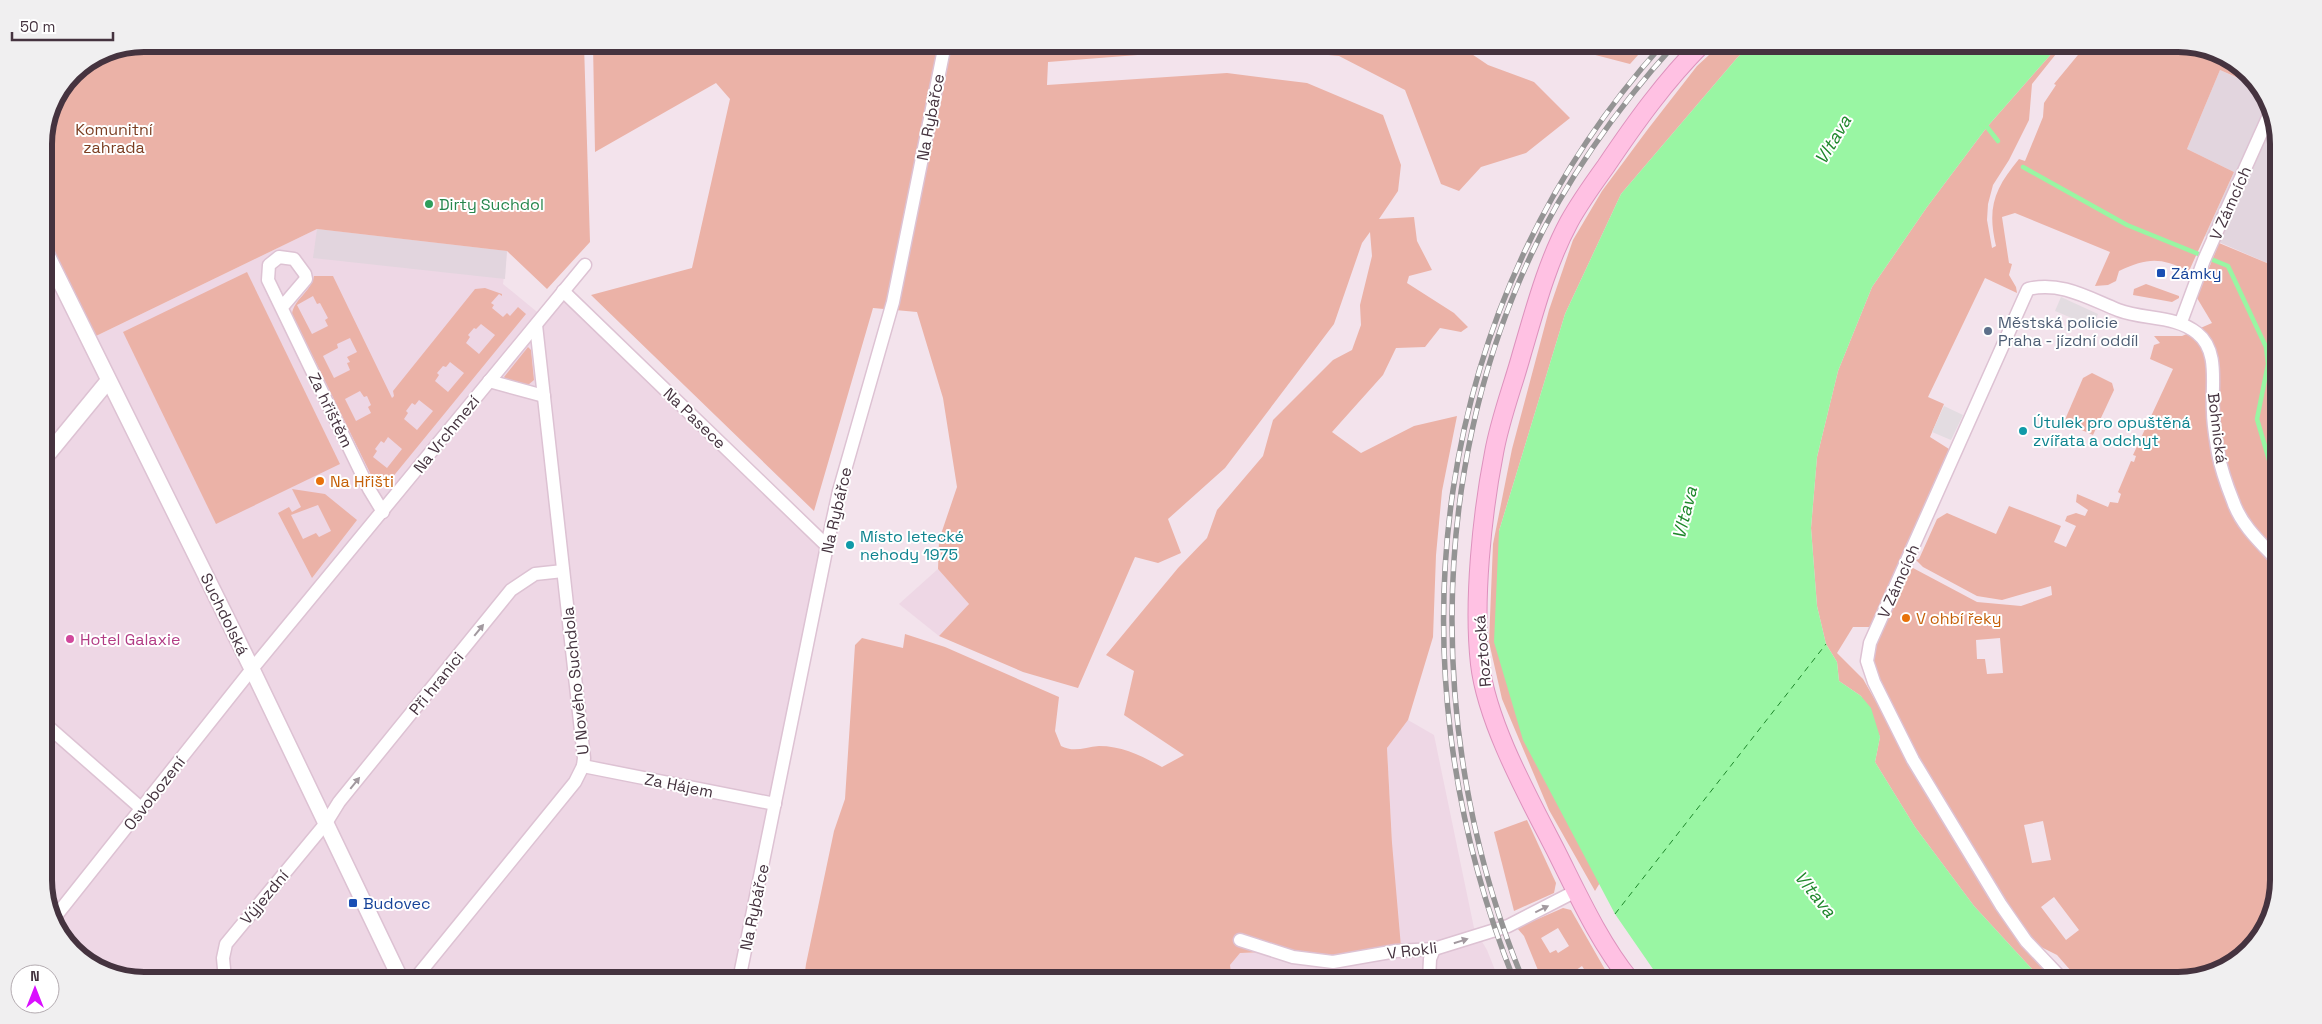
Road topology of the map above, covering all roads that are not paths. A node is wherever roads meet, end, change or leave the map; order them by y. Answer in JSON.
{"nodes":[{"id":1,"x":943,"y":52,"type":"edge"},
{"id":2,"x":1694,"y":52,"type":"edge"},
{"id":3,"x":2267,"y":121,"type":"edge"},
{"id":4,"x":585,"y":265,"type":"dead end"},
{"id":5,"x":53,"y":268,"type":"edge"},
{"id":6,"x":563,"y":291,"type":"junction"},
{"id":7,"x":282,"y":307,"type":"dead end"},
{"id":8,"x":2181,"y":322,"type":"junction"},
{"id":9,"x":536,"y":325,"type":"junction"},
{"id":10,"x":108,"y":381,"type":"junction"},
{"id":11,"x":489,"y":381,"type":"junction"},
{"id":12,"x":544,"y":396,"type":"junction"},
{"id":13,"x":53,"y":448,"type":"edge"},
{"id":14,"x":383,"y":512,"type":"junction"},
{"id":15,"x":827,"y":546,"type":"junction"},
{"id":16,"x":2270,"y":552,"type":"edge"},
{"id":17,"x":563,"y":571,"type":"junction"},
{"id":18,"x":252,"y":669,"type":"junction"},
{"id":19,"x":53,"y":732,"type":"edge"},
{"id":20,"x":584,"y":766,"type":"junction"},
{"id":21,"x":775,"y":804,"type":"junction"},
{"id":22,"x":142,"y":809,"type":"junction"},
{"id":23,"x":326,"y":822,"type":"junction"},
{"id":24,"x":1576,"y":892,"type":"junction"},
{"id":25,"x":59,"y":913,"type":"edge"},
{"id":26,"x":1240,"y":940,"type":"dead end"},
{"id":27,"x":1434,"y":949,"type":"junction"},
{"id":28,"x":224,"y":972,"type":"edge"},
{"id":29,"x":398,"y":972,"type":"edge"},
{"id":30,"x":421,"y":972,"type":"edge"},
{"id":31,"x":741,"y":972,"type":"edge"},
{"id":32,"x":1429,"y":972,"type":"edge"},
{"id":33,"x":1624,"y":972,"type":"edge"},
{"id":34,"x":2055,"y":972,"type":"edge"}],
"edges":[{"from":1,"to":15,"type":"street","name":"Na Rybářce"},
{"from":2,"to":24,"type":"main road","name":"Roztocká"},
{"from":3,"to":8,"type":"street","name":"V Zámcích"},
{"from":4,"to":6,"type":"street","name":"Na Vrchmezí"},
{"from":5,"to":10,"type":"street","name":"Suchdolská"},
{"from":6,"to":9,"type":"street","name":"Na Vrchmezí"},
{"from":6,"to":15,"type":"street","name":"Na Pasece"},
{"from":7,"to":14,"type":"street","name":"Za hřištěm"},
{"from":8,"to":16,"type":"street","name":"Bohnická"},
{"from":8,"to":34,"type":"street","name":"V Zámcích"},
{"from":9,"to":11,"type":"street","name":"Na Vrchmezí"},
{"from":9,"to":12,"type":"street","name":"U Nového Suchdola"},
{"from":10,"to":13,"type":"street"},
{"from":10,"to":18,"type":"street","name":"Suchdolská"},
{"from":11,"to":12,"type":"street"},
{"from":11,"to":14,"type":"street","name":"Na Vrchmezí"},
{"from":12,"to":17,"type":"street","name":"U Nového Suchdola"},
{"from":14,"to":18,"type":"street","name":"Na Vrchmezí"},
{"from":15,"to":21,"type":"street","name":"Na Rybářce"},
{"from":17,"to":20,"type":"street","name":"U Nového Suchdola"},
{"from":23,"to":17,"type":"street","name":"Při hranici","one_way":true},
{"from":18,"to":22,"type":"street","name":"Osvobození"},
{"from":18,"to":23,"type":"street","name":"Suchdolská"},
{"from":19,"to":22,"type":"street"},
{"from":20,"to":21,"type":"street","name":"Za Hájem"},
{"from":20,"to":30,"type":"street","name":"U Nového Suchdola"},
{"from":21,"to":31,"type":"street","name":"Na Rybářce"},
{"from":22,"to":25,"type":"street","name":"Osvobození"},
{"from":23,"to":28,"type":"street","name":"Výjezdní"},
{"from":23,"to":29,"type":"street","name":"Suchdolská"},
{"from":27,"to":24,"type":"street","name":"V Rokli","one_way":true},
{"from":24,"to":33,"type":"main road","name":"Roztocká"},
{"from":26,"to":27,"type":"street","name":"V Rokli"},
{"from":27,"to":32,"type":"street"}]}
